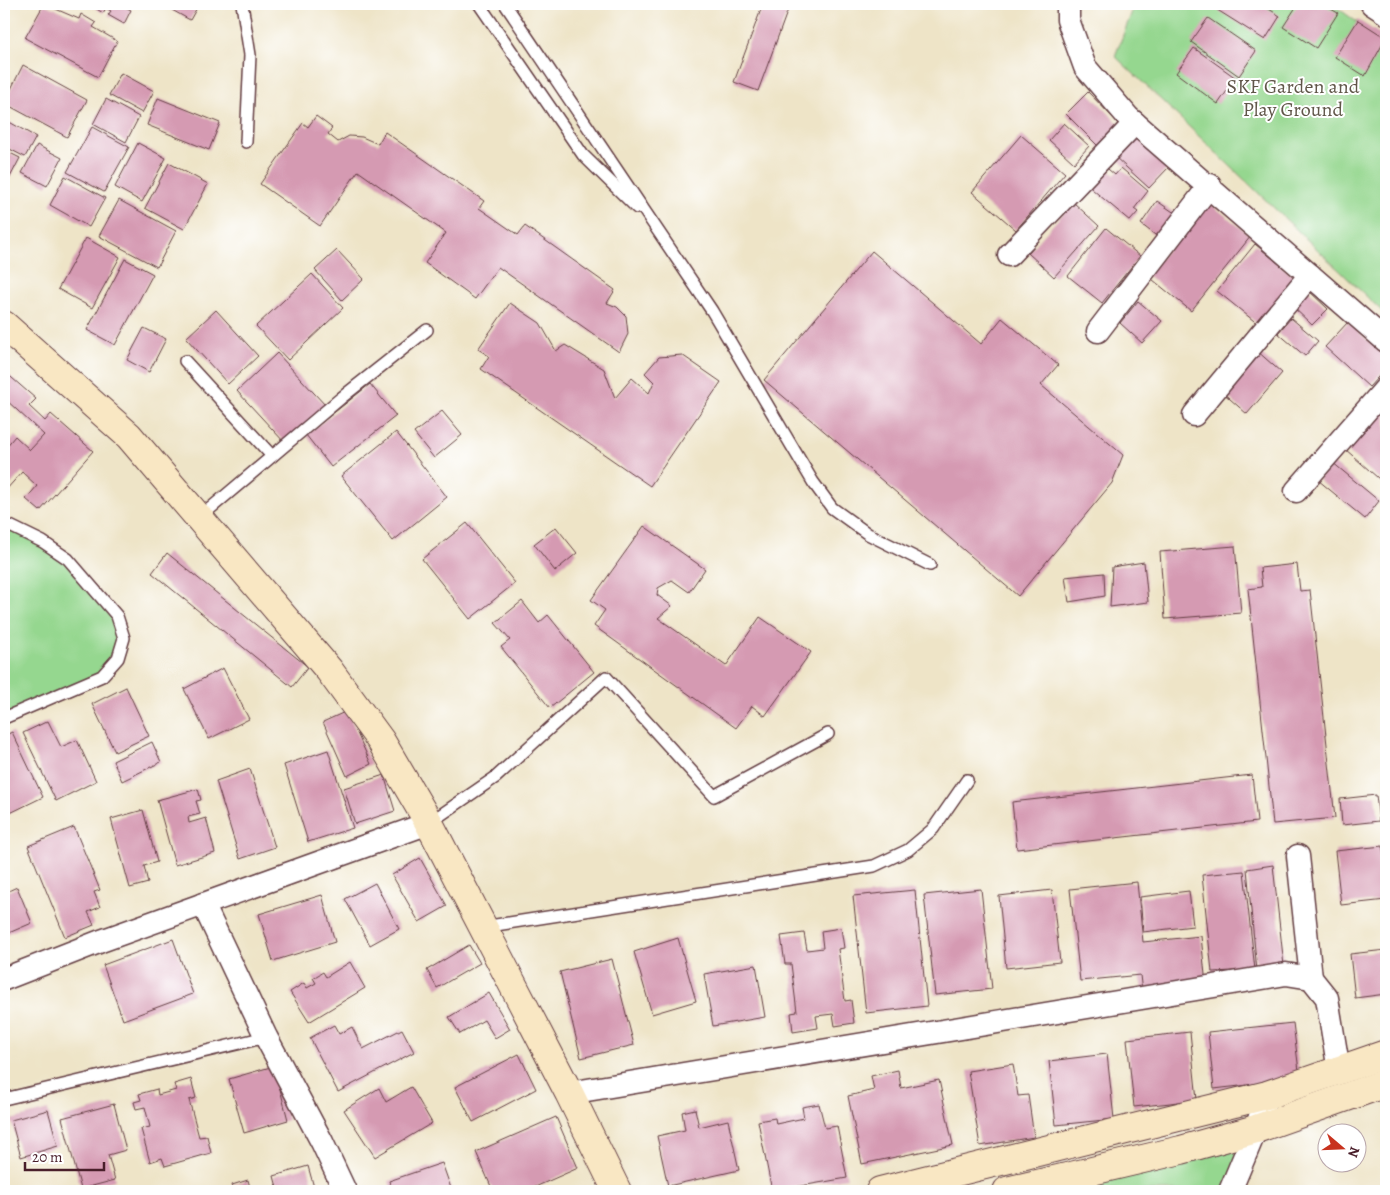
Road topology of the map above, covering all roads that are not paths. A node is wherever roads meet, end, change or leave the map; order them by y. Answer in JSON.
{"nodes":[{"id":1,"x":242,"y":4,"type":"edge"},
{"id":2,"x":479,"y":4,"type":"edge"},
{"id":3,"x":505,"y":4,"type":"edge"},
{"id":4,"x":1068,"y":4,"type":"edge"},
{"id":5,"x":1372,"y":4,"type":"edge"},
{"id":6,"x":1386,"y":13,"type":"edge"},
{"id":7,"x":1135,"y":123,"type":"junction"},
{"id":8,"x":246,"y":142,"type":"dead end"},
{"id":9,"x":1210,"y":185,"type":"junction"},
{"id":10,"x":654,"y":225,"type":"junction"},
{"id":11,"x":1009,"y":255,"type":"dead end"},
{"id":12,"x":1310,"y":275,"type":"junction"},
{"id":13,"x":4,"y":325,"type":"edge"},
{"id":14,"x":427,"y":330,"type":"dead end"},
{"id":15,"x":1098,"y":331,"type":"dead end"},
{"id":16,"x":1386,"y":341,"type":"edge"},
{"id":17,"x":185,"y":360,"type":"dead end"},
{"id":18,"x":1386,"y":388,"type":"edge"},
{"id":19,"x":1194,"y":415,"type":"dead end"},
{"id":20,"x":272,"y":456,"type":"junction"},
{"id":21,"x":1296,"y":492,"type":"dead end"},
{"id":22,"x":199,"y":518,"type":"junction"},
{"id":23,"x":4,"y":523,"type":"edge"},
{"id":24,"x":930,"y":565,"type":"dead end"},
{"id":25,"x":4,"y":718,"type":"edge"},
{"id":26,"x":828,"y":734,"type":"dead end"},
{"id":27,"x":967,"y":780,"type":"dead end"},
{"id":28,"x":429,"y":823,"type":"junction"},
{"id":29,"x":1298,"y":856,"type":"dead end"},
{"id":30,"x":203,"y":904,"type":"junction"},
{"id":31,"x":483,"y":927,"type":"junction"},
{"id":32,"x":1311,"y":978,"type":"junction"},
{"id":33,"x":4,"y":979,"type":"edge"},
{"id":34,"x":266,"y":1038,"type":"junction"},
{"id":35,"x":1386,"y":1054,"type":"edge"},
{"id":36,"x":1340,"y":1071,"type":"junction"},
{"id":37,"x":1386,"y":1083,"type":"edge"},
{"id":38,"x":568,"y":1093,"type":"junction"},
{"id":39,"x":1267,"y":1095,"type":"junction"},
{"id":40,"x":4,"y":1099,"type":"edge"},
{"id":41,"x":1256,"y":1129,"type":"junction"},
{"id":42,"x":1021,"y":1190,"type":"edge"},
{"id":43,"x":345,"y":1191,"type":"edge"},
{"id":44,"x":617,"y":1191,"type":"edge"},
{"id":45,"x":880,"y":1191,"type":"edge"},
{"id":46,"x":1230,"y":1191,"type":"edge"}],
"edges":[{"from":1,"to":8,"type":"lane"},
{"from":2,"to":10,"type":"lane"},
{"from":3,"to":10,"type":"lane"},
{"from":4,"to":7,"type":"street"},
{"from":5,"to":6,"type":"street"},
{"from":7,"to":9,"type":"street"},
{"from":7,"to":11,"type":"street"},
{"from":9,"to":12,"type":"street"},
{"from":9,"to":15,"type":"street"},
{"from":10,"to":24,"type":"lane"},
{"from":12,"to":16,"type":"street"},
{"from":12,"to":19,"type":"street"},
{"from":13,"to":22,"type":"street"},
{"from":14,"to":20,"type":"lane"},
{"from":17,"to":20,"type":"lane"},
{"from":18,"to":21,"type":"street"},
{"from":20,"to":22,"type":"lane"},
{"from":22,"to":28,"type":"street"},
{"from":23,"to":25,"type":"lane"},
{"from":26,"to":28,"type":"lane"},
{"from":27,"to":31,"type":"lane"},
{"from":28,"to":30,"type":"street"},
{"from":28,"to":31,"type":"street"},
{"from":29,"to":32,"type":"street"},
{"from":30,"to":33,"type":"street"},
{"from":30,"to":34,"type":"street"},
{"from":31,"to":38,"type":"street"},
{"from":32,"to":36,"type":"street"},
{"from":32,"to":38,"type":"street"},
{"from":34,"to":40,"type":"lane"},
{"from":34,"to":43,"type":"street"},
{"from":35,"to":36,"type":"street"},
{"from":36,"to":39,"type":"street"},
{"from":37,"to":41,"type":"street"},
{"from":38,"to":44,"type":"street"},
{"from":39,"to":41,"type":"street"},
{"from":39,"to":45,"type":"street"},
{"from":41,"to":42,"type":"street"},
{"from":41,"to":46,"type":"street"}]}
